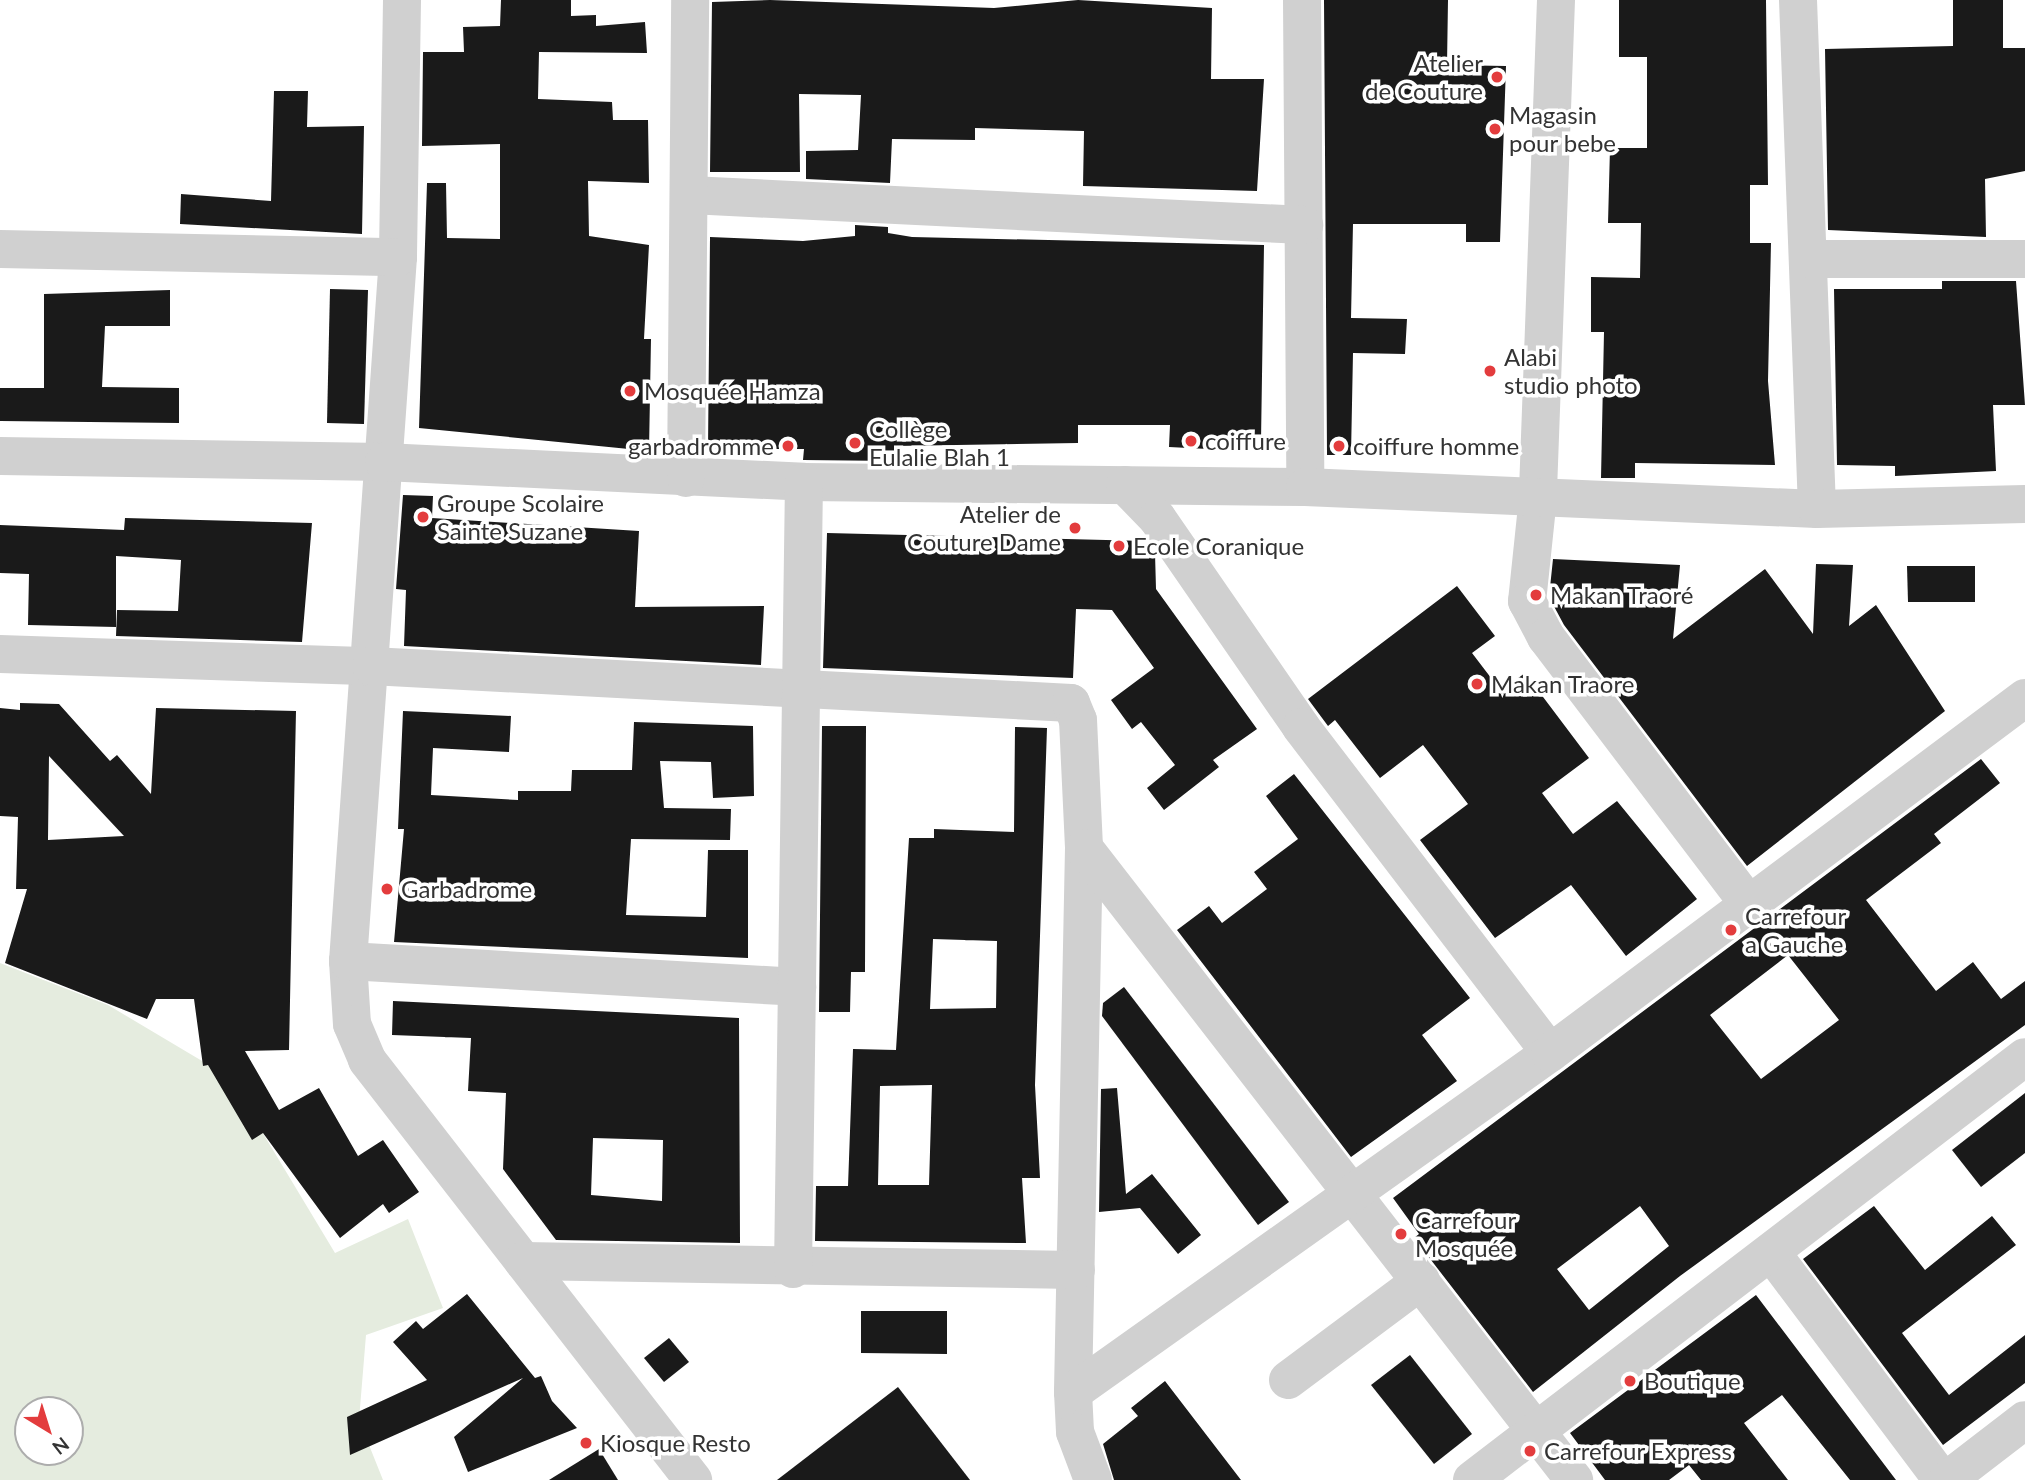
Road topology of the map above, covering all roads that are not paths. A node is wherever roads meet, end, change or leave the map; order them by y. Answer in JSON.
{"nodes":[{"id":1,"x":402,"y":0,"type":"edge"},
{"id":2,"x":690,"y":0,"type":"edge"},
{"id":3,"x":1302,"y":0,"type":"edge"},
{"id":4,"x":1556,"y":0,"type":"edge"},
{"id":5,"x":1798,"y":0,"type":"edge"},
{"id":6,"x":690,"y":195,"type":"junction"},
{"id":7,"x":1304,"y":225,"type":"junction"},
{"id":8,"x":0,"y":249,"type":"edge"},
{"id":9,"x":398,"y":257,"type":"junction"},
{"id":10,"x":1808,"y":259,"type":"junction"},
{"id":11,"x":2025,"y":259,"type":"edge"},
{"id":12,"x":0,"y":456,"type":"edge"},
{"id":13,"x":384,"y":462,"type":"junction"},
{"id":14,"x":685,"y":478,"type":"junction"},
{"id":15,"x":804,"y":482,"type":"junction"},
{"id":16,"x":1125,"y":485,"type":"junction"},
{"id":17,"x":1305,"y":487,"type":"junction"},
{"id":18,"x":1538,"y":497,"type":"junction"},
{"id":19,"x":2025,"y":504,"type":"edge"},
{"id":20,"x":1817,"y":509,"type":"junction"},
{"id":21,"x":0,"y":654,"type":"edge"},
{"id":22,"x":371,"y":666,"type":"junction"},
{"id":23,"x":801,"y":690,"type":"junction"},
{"id":24,"x":2025,"y":698,"type":"edge"},
{"id":25,"x":1084,"y":848,"type":"junction"},
{"id":26,"x":1748,"y":903,"type":"junction"},
{"id":27,"x":348,"y":961,"type":"junction"},
{"id":28,"x":797,"y":987,"type":"junction"},
{"id":29,"x":1550,"y":1053,"type":"junction"},
{"id":30,"x":2025,"y":1057,"type":"edge"},
{"id":31,"x":1352,"y":1192,"type":"junction"},
{"id":32,"x":1771,"y":1252,"type":"junction"},
{"id":33,"x":523,"y":1261,"type":"junction"},
{"id":34,"x":793,"y":1269,"type":"junction"},
{"id":35,"x":1076,"y":1270,"type":"junction"},
{"id":36,"x":1421,"y":1281,"type":"junction"},
{"id":37,"x":1288,"y":1380,"type":"dead end"},
{"id":38,"x":1073,"y":1392,"type":"junction"},
{"id":39,"x":2025,"y":1420,"type":"edge"},
{"id":40,"x":1535,"y":1431,"type":"junction"},
{"id":41,"x":693,"y":1480,"type":"edge"},
{"id":42,"x":1093,"y":1480,"type":"edge"},
{"id":43,"x":1472,"y":1480,"type":"edge"},
{"id":44,"x":1574,"y":1480,"type":"edge"},
{"id":45,"x":1945,"y":1480,"type":"edge"}],
"edges":[{"from":1,"to":9,"type":"street"},
{"from":2,"to":6,"type":"street"},
{"from":3,"to":7,"type":"street"},
{"from":4,"to":18,"type":"street"},
{"from":5,"to":10,"type":"street"},
{"from":6,"to":7,"type":"street"},
{"from":6,"to":14,"type":"street"},
{"from":7,"to":17,"type":"street"},
{"from":8,"to":9,"type":"street"},
{"from":9,"to":13,"type":"street"},
{"from":10,"to":11,"type":"street"},
{"from":10,"to":20,"type":"street"},
{"from":12,"to":13,"type":"street"},
{"from":13,"to":14,"type":"street"},
{"from":13,"to":22,"type":"street"},
{"from":14,"to":15,"type":"street"},
{"from":15,"to":16,"type":"street"},
{"from":15,"to":23,"type":"street"},
{"from":16,"to":17,"type":"street"},
{"from":16,"to":29,"type":"street"},
{"from":17,"to":18,"type":"street"},
{"from":18,"to":20,"type":"street"},
{"from":18,"to":26,"type":"street"},
{"from":19,"to":20,"type":"street"},
{"from":21,"to":22,"type":"street"},
{"from":22,"to":23,"type":"street"},
{"from":22,"to":27,"type":"street"},
{"from":23,"to":25,"type":"street"},
{"from":23,"to":28,"type":"street"},
{"from":24,"to":26,"type":"street"},
{"from":25,"to":31,"type":"street"},
{"from":25,"to":35,"type":"street"},
{"from":26,"to":29,"type":"street"},
{"from":27,"to":28,"type":"street"},
{"from":27,"to":33,"type":"street"},
{"from":28,"to":34,"type":"street"},
{"from":29,"to":31,"type":"street"},
{"from":30,"to":32,"type":"street"},
{"from":31,"to":36,"type":"street"},
{"from":31,"to":38,"type":"street"},
{"from":32,"to":40,"type":"street"},
{"from":32,"to":45,"type":"street"},
{"from":33,"to":34,"type":"street"},
{"from":33,"to":41,"type":"street"},
{"from":34,"to":35,"type":"street"},
{"from":35,"to":38,"type":"street"},
{"from":36,"to":37,"type":"street"},
{"from":36,"to":40,"type":"street"},
{"from":38,"to":42,"type":"street"},
{"from":39,"to":45,"type":"street"},
{"from":40,"to":43,"type":"street"},
{"from":40,"to":44,"type":"street"}]}
